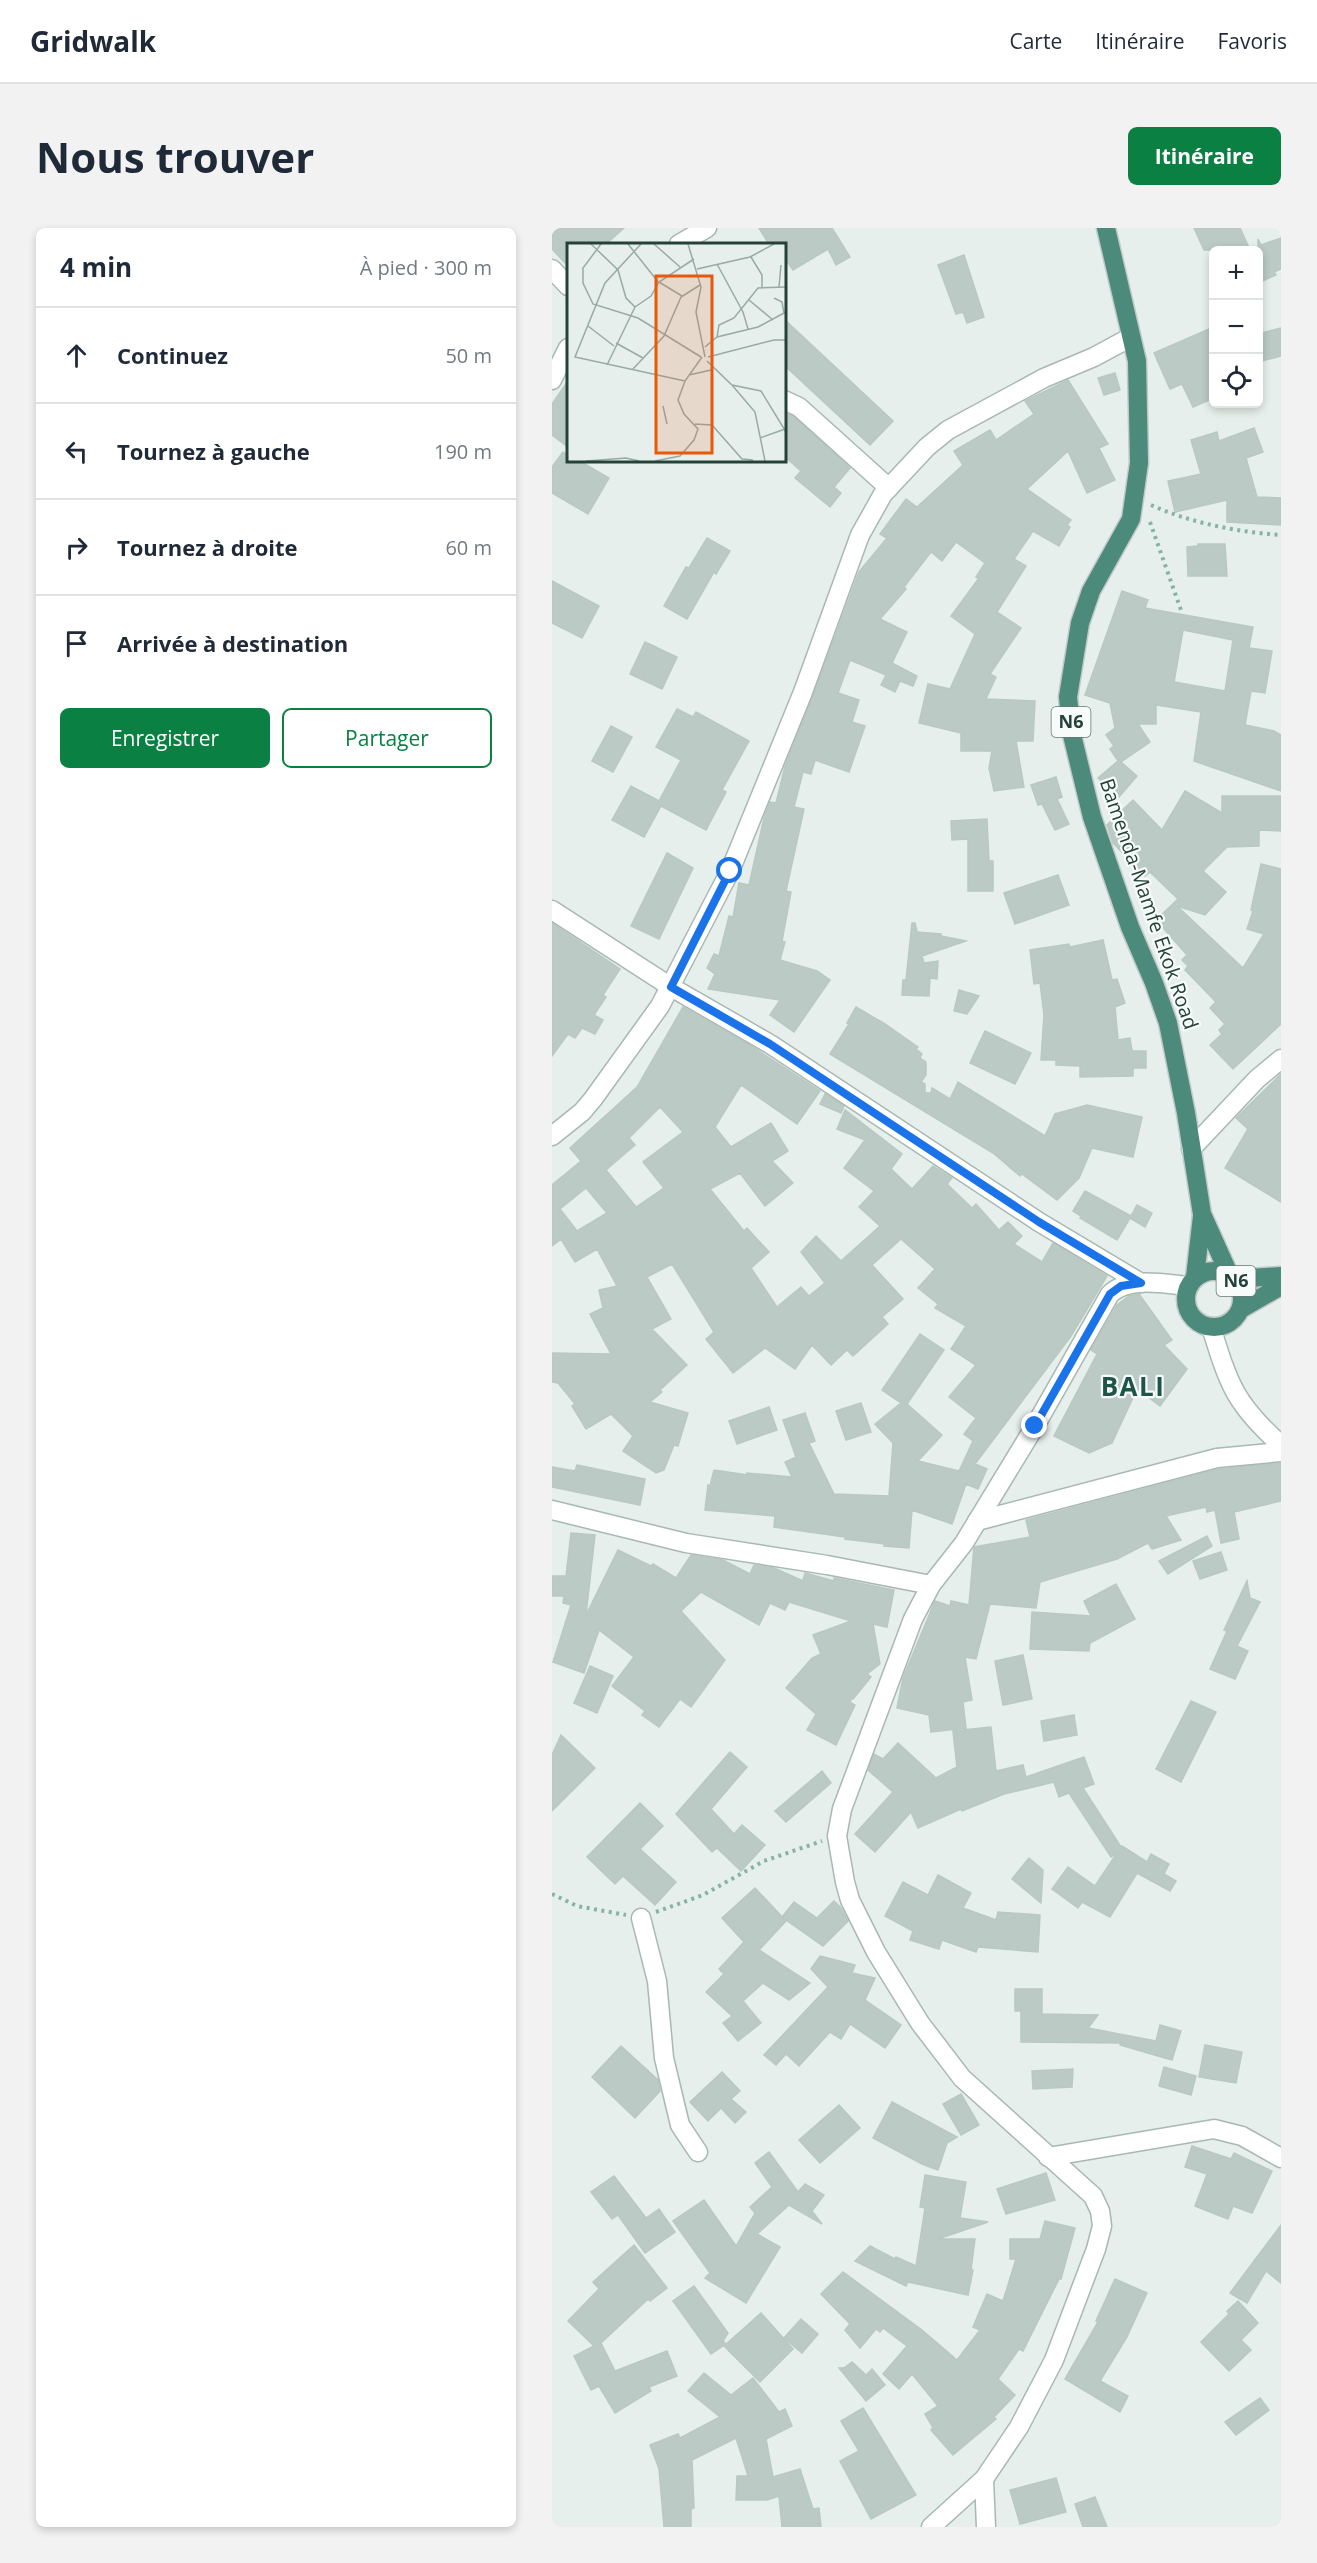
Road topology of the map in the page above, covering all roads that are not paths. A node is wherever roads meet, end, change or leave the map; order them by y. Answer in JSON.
{"nodes":[{"id":1,"x":707,"y":228,"type":"edge"},
{"id":2,"x":1106,"y":228,"type":"edge"},
{"id":3,"x":681,"y":243,"type":"edge"},
{"id":4,"x":552,"y":269,"type":"edge"},
{"id":5,"x":567,"y":285,"type":"edge"},
{"id":6,"x":1131,"y":337,"type":"junction"},
{"id":7,"x":567,"y":350,"type":"edge"},
{"id":8,"x":552,"y":380,"type":"edge"},
{"id":9,"x":786,"y":401,"type":"edge"},
{"id":10,"x":889,"y":488,"type":"junction"},
{"id":11,"x":552,"y":910,"type":"edge"},
{"id":12,"x":671,"y":987,"type":"junction"},
{"id":13,"x":1281,"y":1059,"type":"edge"},
{"id":14,"x":552,"y":1136,"type":"edge"},
{"id":15,"x":1191,"y":1149,"type":"junction"},
{"id":16,"x":1202,"y":1214,"type":"junction"},
{"id":17,"x":1232,"y":1276,"type":"junction"},
{"id":18,"x":1281,"y":1276,"type":"edge"},
{"id":19,"x":1192,"y":1282,"type":"junction"},
{"id":20,"x":1141,"y":1283,"type":"junction"},
{"id":21,"x":1281,"y":1286,"type":"edge"},
{"id":22,"x":1241,"y":1309,"type":"junction"},
{"id":23,"x":1211,"y":1327,"type":"junction"},
{"id":24,"x":1281,"y":1445,"type":"edge"},
{"id":25,"x":1281,"y":1452,"type":"edge"},
{"id":26,"x":552,"y":1510,"type":"edge"},
{"id":27,"x":977,"y":1521,"type":"junction"},
{"id":28,"x":931,"y":1585,"type":"junction"},
{"id":29,"x":641,"y":1918,"type":"road end"},
{"id":30,"x":698,"y":2152,"type":"dead end"},
{"id":31,"x":1048,"y":2157,"type":"junction"},
{"id":32,"x":1281,"y":2157,"type":"edge"},
{"id":33,"x":984,"y":2479,"type":"junction"},
{"id":34,"x":931,"y":2527,"type":"edge"},
{"id":35,"x":986,"y":2527,"type":"edge"}],
"edges":[{"from":1,"to":3,"type":"street"},
{"from":2,"to":6,"type":"highway","name":"Bamenda-Mamfe Ekok Road","number":"N6"},
{"from":4,"to":5,"type":"street"},
{"from":6,"to":10,"type":"street"},
{"from":6,"to":15,"type":"highway","name":"Bamenda-Mamfe Ekok Road","number":"N6"},
{"from":7,"to":8,"type":"street"},
{"from":9,"to":10,"type":"street"},
{"from":10,"to":12,"type":"street"},
{"from":11,"to":12,"type":"street"},
{"from":12,"to":14,"type":"street"},
{"from":12,"to":20,"type":"street"},
{"from":13,"to":15,"type":"street"},
{"from":15,"to":16,"type":"highway","name":"Bamenda-Mamfe Ekok Road","number":"N6"},
{"from":16,"to":17,"type":"highway","number":"N6"},
{"from":16,"to":19,"type":"highway","number":"N6"},
{"from":17,"to":18,"type":"highway","number":"N6"},
{"from":17,"to":19,"type":"highway","number":"N6"},
{"from":17,"to":22,"type":"highway","number":"N6"},
{"from":19,"to":20,"type":"street"},
{"from":19,"to":23,"type":"highway","number":"N6"},
{"from":20,"to":27,"type":"street"},
{"from":21,"to":22,"type":"highway","number":"N6"},
{"from":22,"to":23,"type":"highway","number":"N6"},
{"from":23,"to":24,"type":"street"},
{"from":25,"to":27,"type":"street"},
{"from":26,"to":28,"type":"street"},
{"from":27,"to":28,"type":"street"},
{"from":28,"to":31,"type":"street"},
{"from":29,"to":30,"type":"street"},
{"from":31,"to":32,"type":"street"},
{"from":31,"to":33,"type":"street"},
{"from":33,"to":34,"type":"street"},
{"from":33,"to":35,"type":"street"}]}
